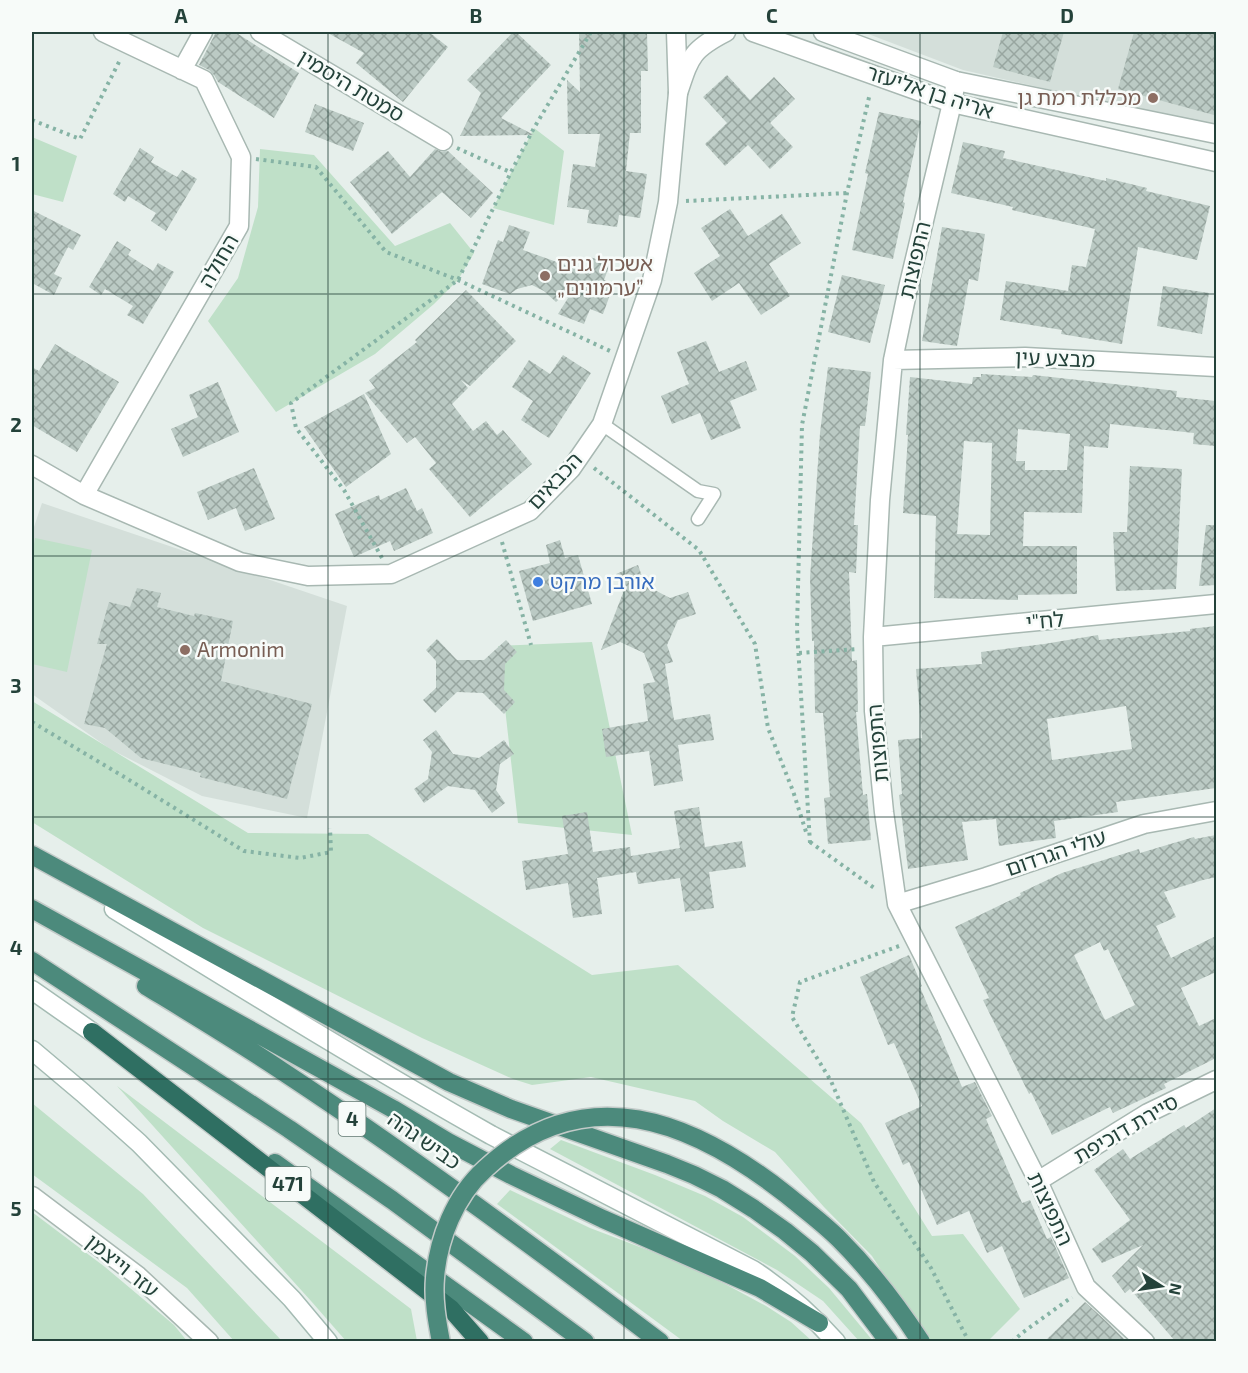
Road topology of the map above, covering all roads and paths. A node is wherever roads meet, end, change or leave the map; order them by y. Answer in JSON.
{"nodes":[{"id":1,"x":103,"y":32,"type":"edge"},
{"id":2,"x":203,"y":32,"type":"edge"},
{"id":3,"x":260,"y":32,"type":"edge"},
{"id":4,"x":591,"y":32,"type":"edge"},
{"id":5,"x":676,"y":32,"type":"edge"},
{"id":6,"x":726,"y":32,"type":"edge"},
{"id":7,"x":753,"y":32,"type":"edge"},
{"id":8,"x":823,"y":32,"type":"edge"},
{"id":9,"x":128,"y":44,"type":"junction"},
{"id":10,"x":182,"y":70,"type":"junction"},
{"id":11,"x":874,"y":74,"type":"junction"},
{"id":12,"x":956,"y":81,"type":"junction"},
{"id":13,"x":678,"y":93,"type":"junction"},
{"id":14,"x":952,"y":104,"type":"junction"},
{"id":15,"x":32,"y":120,"type":"edge"},
{"id":16,"x":1216,"y":134,"type":"edge"},
{"id":17,"x":443,"y":141,"type":"joint"},
{"id":18,"x":241,"y":158,"type":"junction"},
{"id":19,"x":1216,"y":162,"type":"edge"},
{"id":20,"x":511,"y":172,"type":"junction"},
{"id":21,"x":847,"y":193,"type":"junction"},
{"id":22,"x":668,"y":202,"type":"junction"},
{"id":23,"x":458,"y":280,"type":"junction"},
{"id":24,"x":624,"y":357,"type":"junction"},
{"id":25,"x":893,"y":360,"type":"junction"},
{"id":26,"x":1216,"y":367,"type":"edge"},
{"id":27,"x":602,"y":424,"type":"junction"},
{"id":28,"x":580,"y":457,"type":"junction"},
{"id":29,"x":32,"y":465,"type":"edge"},
{"id":30,"x":84,"y":495,"type":"junction"},
{"id":31,"x":698,"y":519,"type":"dead end"},
{"id":32,"x":497,"y":526,"type":"junction"},
{"id":33,"x":391,"y":574,"type":"junction"},
{"id":34,"x":1216,"y":604,"type":"edge"},
{"id":35,"x":873,"y":643,"type":"junction"},
{"id":36,"x":531,"y":645,"type":"dead end"},
{"id":37,"x":798,"y":653,"type":"junction"},
{"id":38,"x":32,"y":722,"type":"edge"},
{"id":39,"x":1216,"y":811,"type":"edge"},
{"id":40,"x":330,"y":828,"type":"dead end"},
{"id":41,"x":810,"y":843,"type":"junction"},
{"id":42,"x":32,"y":856,"type":"edge"},
{"id":43,"x":897,"y":904,"type":"junction"},
{"id":44,"x":32,"y":909,"type":"edge"},
{"id":45,"x":32,"y":914,"type":"edge"},
{"id":46,"x":916,"y":940,"type":"junction"},
{"id":47,"x":32,"y":961,"type":"edge"},
{"id":48,"x":32,"y":990,"type":"edge"},
{"id":49,"x":92,"y":1032,"type":"junction"},
{"id":50,"x":32,"y":1050,"type":"edge"},
{"id":51,"x":1216,"y":1080,"type":"edge"},
{"id":52,"x":1038,"y":1181,"type":"junction"},
{"id":53,"x":32,"y":1196,"type":"edge"},
{"id":54,"x":1086,"y":1287,"type":"junction"},
{"id":55,"x":819,"y":1323,"type":"junction"},
{"id":56,"x":518,"y":1338,"type":"edge"},
{"id":57,"x":209,"y":1341,"type":"edge"},
{"id":58,"x":328,"y":1341,"type":"edge"},
{"id":59,"x":441,"y":1341,"type":"edge"},
{"id":60,"x":480,"y":1341,"type":"edge"},
{"id":61,"x":585,"y":1341,"type":"edge"},
{"id":62,"x":660,"y":1341,"type":"edge"},
{"id":63,"x":836,"y":1341,"type":"edge"},
{"id":64,"x":889,"y":1341,"type":"edge"},
{"id":65,"x":921,"y":1341,"type":"edge"},
{"id":66,"x":969,"y":1341,"type":"edge"},
{"id":67,"x":1012,"y":1341,"type":"edge"},
{"id":68,"x":1145,"y":1341,"type":"edge"}],
"edges":[{"from":1,"to":9,"type":"street","name":"החולה"},
{"from":2,"to":10,"type":"street"},
{"from":3,"to":17,"type":"street","name":"סמטת היסמין"},
{"from":4,"to":20,"type":"path"},
{"from":5,"to":13,"type":"street","name":"הכבאים"},
{"from":6,"to":13,"type":"street"},
{"from":7,"to":11,"type":"street","name":"אריה בן אליעזר"},
{"from":8,"to":12,"type":"street","name":"אריה בן אליעזר"},
{"from":9,"to":10,"type":"street","name":"החולה"},
{"from":9,"to":15,"type":"path"},
{"from":10,"to":18,"type":"street","name":"החולה"},
{"from":11,"to":14,"type":"street","name":"אריה בן אליעזר"},
{"from":11,"to":21,"type":"path"},
{"from":12,"to":14,"type":"street","name":"התפוצות"},
{"from":12,"to":16,"type":"street","name":"אריה בן אליעזר"},
{"from":13,"to":22,"type":"street","name":"הכבאים"},
{"from":14,"to":19,"type":"street","name":"אריה בן אליעזר"},
{"from":14,"to":25,"type":"street","name":"התפוצות"},
{"from":17,"to":20,"type":"path"},
{"from":18,"to":23,"type":"path"},
{"from":18,"to":30,"type":"street","name":"החולה"},
{"from":20,"to":23,"type":"path"},
{"from":21,"to":22,"type":"path"},
{"from":21,"to":37,"type":"path"},
{"from":22,"to":24,"type":"street","name":"הכבאים"},
{"from":23,"to":24,"type":"path"},
{"from":23,"to":33,"type":"path"},
{"from":24,"to":27,"type":"street","name":"הכבאים"},
{"from":25,"to":26,"type":"street","name":"מבצע עין"},
{"from":25,"to":35,"type":"street","name":"התפוצות"},
{"from":27,"to":28,"type":"street","name":"הכבאים"},
{"from":27,"to":31,"type":"lane"},
{"from":28,"to":32,"type":"street","name":"הכבאים"},
{"from":28,"to":41,"type":"path"},
{"from":29,"to":30,"type":"street","name":"הכבאים"},
{"from":30,"to":33,"type":"street","name":"הכבאים"},
{"from":32,"to":33,"type":"street","name":"הכבאים"},
{"from":32,"to":36,"type":"path"},
{"from":34,"to":35,"type":"street","name":"לח\"י"},
{"from":35,"to":37,"type":"path"},
{"from":35,"to":43,"type":"street","name":"התפוצות"},
{"from":37,"to":41,"type":"path"},
{"from":38,"to":40,"type":"path"},
{"from":39,"to":43,"type":"street","name":"עולי הגרדום"},
{"from":41,"to":43,"type":"path"},
{"from":42,"to":55,"type":"street"},
{"from":42,"to":64,"type":"highway"},
{"from":43,"to":46,"type":"street","name":"התפוצות"},
{"from":44,"to":55,"type":"highway"},
{"from":45,"to":62,"type":"highway","name":"כביש גהה","number":"4"},
{"from":46,"to":52,"type":"street","name":"התפוצות"},
{"from":46,"to":66,"type":"path"},
{"from":47,"to":61,"type":"highway","number":"4"},
{"from":48,"to":49,"type":"street"},
{"from":49,"to":56,"type":"highway"},
{"from":49,"to":60,"type":"highway","number":"471"},
{"from":50,"to":58,"type":"street"},
{"from":51,"to":52,"type":"street","name":"סיירת דוכיפת"},
{"from":52,"to":54,"type":"street","name":"התפוצות"},
{"from":53,"to":57,"type":"street","name":"עזר וייצמן"},
{"from":54,"to":67,"type":"path"},
{"from":54,"to":68,"type":"street","name":"התפוצות"},
{"from":55,"to":63,"type":"street"},
{"from":59,"to":65,"type":"highway","bridge":true}]}
